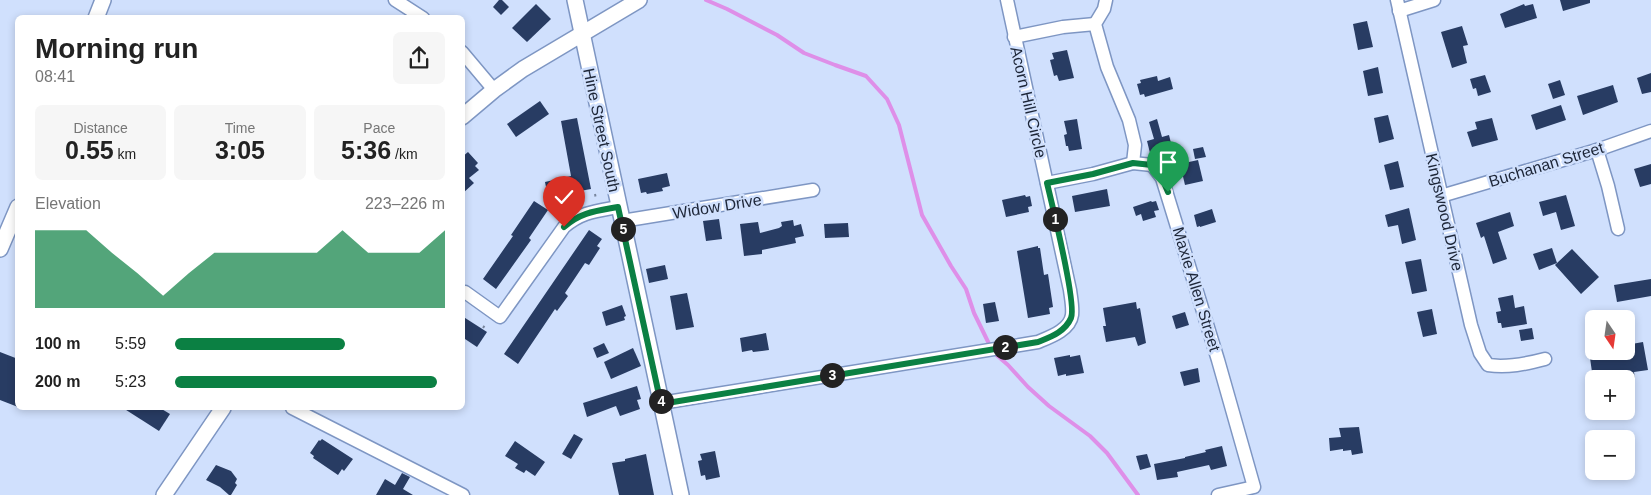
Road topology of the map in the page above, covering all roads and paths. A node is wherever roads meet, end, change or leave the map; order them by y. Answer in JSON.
{"nodes":[{"id":1,"x":104,"y":0,"type":"edge"},
{"id":2,"x":395,"y":0,"type":"edge"},
{"id":3,"x":575,"y":0,"type":"edge"},
{"id":4,"x":639,"y":0,"type":"edge"},
{"id":5,"x":1007,"y":0,"type":"edge"},
{"id":6,"x":1106,"y":0,"type":"edge"},
{"id":7,"x":1434,"y":0,"type":"edge"},
{"id":8,"x":1398,"y":5,"type":"edge"},
{"id":9,"x":97,"y":15,"type":"edge"},
{"id":10,"x":418,"y":15,"type":"edge"},
{"id":11,"x":1095,"y":24,"type":"junction"},
{"id":12,"x":582,"y":35,"type":"junction"},
{"id":13,"x":1014,"y":37,"type":"junction"},
{"id":14,"x":465,"y":56,"type":"edge"},
{"id":15,"x":494,"y":90,"type":"junction"},
{"id":16,"x":465,"y":114,"type":"edge"},
{"id":17,"x":1651,"y":131,"type":"edge"},
{"id":18,"x":1597,"y":150,"type":"junction"},
{"id":19,"x":1133,"y":163,"type":"junction"},
{"id":20,"x":1047,"y":183,"type":"junction"},
{"id":21,"x":813,"y":190,"type":"dead end"},
{"id":22,"x":1441,"y":196,"type":"junction"},
{"id":23,"x":15,"y":213,"type":"edge"},
{"id":24,"x":620,"y":214,"type":"junction"},
{"id":25,"x":1618,"y":229,"type":"dead end"},
{"id":26,"x":1,"y":243,"type":"edge"},
{"id":27,"x":465,"y":292,"type":"dead end"},
{"id":28,"x":1545,"y":359,"type":"dead end"},
{"id":29,"x":661,"y":404,"type":"junction"},
{"id":30,"x":222,"y":410,"type":"edge"},
{"id":31,"x":296,"y":410,"type":"edge"},
{"id":32,"x":164,"y":495,"type":"edge"},
{"id":33,"x":464,"y":495,"type":"edge"},
{"id":34,"x":681,"y":495,"type":"edge"},
{"id":35,"x":1218,"y":495,"type":"edge"}],
"edges":[{"from":1,"to":9,"type":"street"},
{"from":2,"to":10,"type":"street"},
{"from":3,"to":12,"type":"street","name":"Hine Street South"},
{"from":4,"to":12,"type":"street"},
{"from":5,"to":13,"type":"street","name":"Acorn Hill Circle"},
{"from":6,"to":11,"type":"street"},
{"from":7,"to":8,"type":"street"},
{"from":8,"to":22,"type":"street","name":"Kingswood Drive"},
{"from":11,"to":13,"type":"street"},
{"from":11,"to":19,"type":"street"},
{"from":12,"to":15,"type":"street"},
{"from":12,"to":24,"type":"street","name":"Hine Street South"},
{"from":13,"to":20,"type":"street","name":"Acorn Hill Circle"},
{"from":14,"to":15,"type":"street"},
{"from":15,"to":16,"type":"street"},
{"from":17,"to":18,"type":"street","name":"Buchanan Street"},
{"from":18,"to":22,"type":"street","name":"Buchanan Street"},
{"from":18,"to":25,"type":"street"},
{"from":19,"to":20,"type":"street"},
{"from":19,"to":35,"type":"street","name":"Maxie Allen Street"},
{"from":20,"to":29,"type":"street","name":"Acorn Hill Circle"},
{"from":21,"to":24,"type":"street","name":"Widow Drive"},
{"from":22,"to":28,"type":"street","name":"Kingswood Drive"},
{"from":23,"to":26,"type":"street"},
{"from":24,"to":27,"type":"street","name":"Widow Drive"},
{"from":24,"to":29,"type":"street","name":"Hine Street South"},
{"from":29,"to":34,"type":"street","name":"Hine Street South"},
{"from":30,"to":32,"type":"street"},
{"from":31,"to":33,"type":"street"}]}
